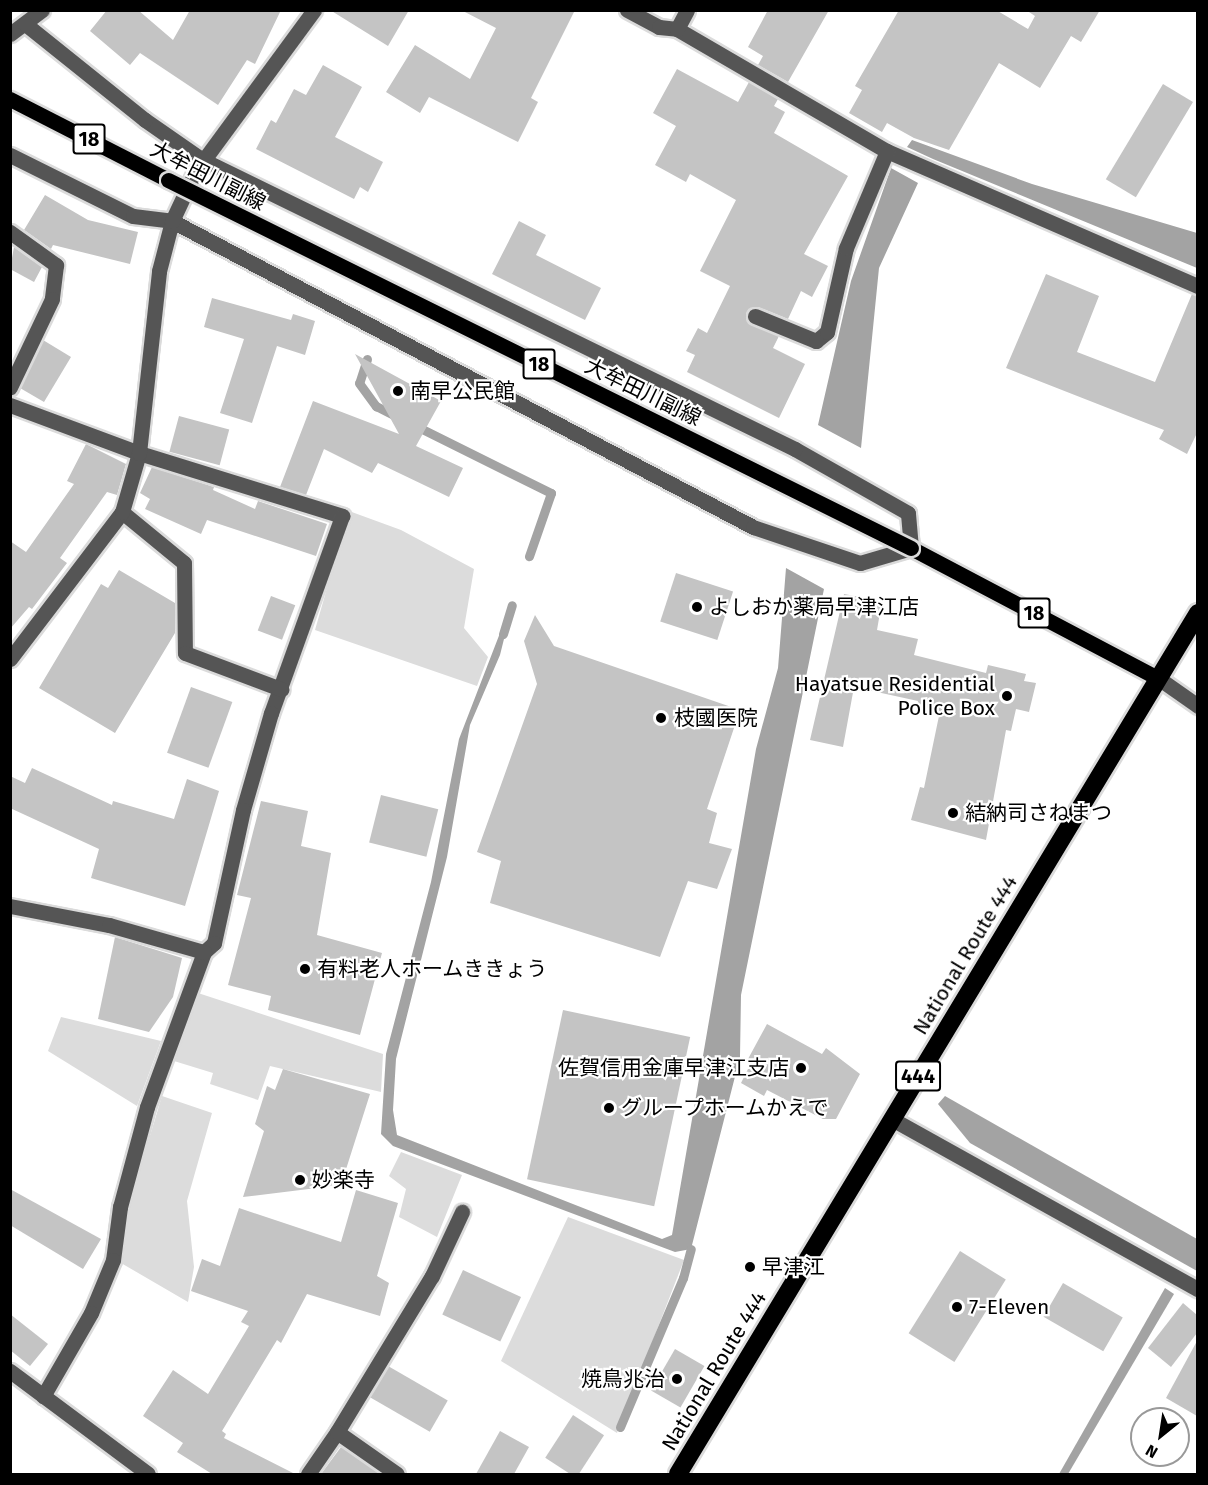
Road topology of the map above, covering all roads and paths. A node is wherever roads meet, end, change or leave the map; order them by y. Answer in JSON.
{"nodes":[{"id":1,"x":42,"y":10,"type":"edge"},
{"id":2,"x":314,"y":10,"type":"edge"},
{"id":3,"x":627,"y":10,"type":"edge"},
{"id":4,"x":687,"y":10,"type":"edge"},
{"id":5,"x":25,"y":24,"type":"junction"},
{"id":6,"x":677,"y":29,"type":"junction"},
{"id":7,"x":10,"y":33,"type":"edge"},
{"id":8,"x":10,"y":99,"type":"edge"},
{"id":9,"x":887,"y":151,"type":"junction"},
{"id":10,"x":10,"y":155,"type":"edge"},
{"id":11,"x":201,"y":159,"type":"junction"},
{"id":12,"x":172,"y":221,"type":"junction"},
{"id":13,"x":10,"y":232,"type":"edge"},
{"id":14,"x":1197,"y":286,"type":"edge"},
{"id":15,"x":755,"y":316,"type":"dead end"},
{"id":16,"x":10,"y":387,"type":"edge"},
{"id":17,"x":10,"y":405,"type":"edge"},
{"id":18,"x":139,"y":453,"type":"junction"},
{"id":19,"x":122,"y":512,"type":"junction"},
{"id":20,"x":911,"y":548,"type":"junction"},
{"id":21,"x":1197,"y":613,"type":"edge"},
{"id":22,"x":10,"y":659,"type":"edge"},
{"id":23,"x":1158,"y":678,"type":"junction"},
{"id":24,"x":281,"y":689,"type":"junction"},
{"id":25,"x":1197,"y":706,"type":"edge"},
{"id":26,"x":10,"y":906,"type":"edge"},
{"id":27,"x":204,"y":952,"type":"junction"},
{"id":28,"x":892,"y":1119,"type":"junction"},
{"id":29,"x":462,"y":1212,"type":"dead end"},
{"id":30,"x":1197,"y":1289,"type":"edge"},
{"id":31,"x":10,"y":1371,"type":"edge"},
{"id":32,"x":43,"y":1396,"type":"junction"},
{"id":33,"x":337,"y":1432,"type":"junction"},
{"id":34,"x":148,"y":1474,"type":"edge"},
{"id":35,"x":308,"y":1474,"type":"edge"},
{"id":36,"x":397,"y":1474,"type":"edge"},
{"id":37,"x":678,"y":1474,"type":"edge"}],
"edges":[{"from":1,"to":5,"type":"street"},
{"from":2,"to":11,"type":"street"},
{"from":3,"to":6,"type":"street"},
{"from":4,"to":6,"type":"street"},
{"from":5,"to":7,"type":"street"},
{"from":5,"to":11,"type":"street"},
{"from":6,"to":9,"type":"street"},
{"from":8,"to":20,"type":"main road","name":"大牟田川副線","number":"18","bridge":true},
{"from":9,"to":14,"type":"street"},
{"from":9,"to":15,"type":"street"},
{"from":10,"to":12,"type":"street"},
{"from":11,"to":12,"type":"street"},
{"from":11,"to":20,"type":"street"},
{"from":12,"to":18,"type":"street"},
{"from":12,"to":20,"type":"street"},
{"from":13,"to":16,"type":"street"},
{"from":17,"to":18,"type":"street"},
{"from":18,"to":19,"type":"street"},
{"from":18,"to":24,"type":"street"},
{"from":19,"to":22,"type":"street"},
{"from":19,"to":24,"type":"street"},
{"from":20,"to":23,"type":"main road","name":"大牟田川副線","number":"18"},
{"from":21,"to":23,"type":"highway","name":"National Route 444","number":"444"},
{"from":23,"to":25,"type":"street"},
{"from":23,"to":28,"type":"highway","name":"National Route 444","number":"444"},
{"from":24,"to":27,"type":"street"},
{"from":26,"to":27,"type":"street"},
{"from":27,"to":32,"type":"street"},
{"from":28,"to":30,"type":"street"},
{"from":28,"to":37,"type":"highway","name":"National Route 444","number":"444"},
{"from":29,"to":33,"type":"street"},
{"from":31,"to":32,"type":"street"},
{"from":32,"to":34,"type":"street"},
{"from":33,"to":35,"type":"street"},
{"from":33,"to":36,"type":"street"}]}
